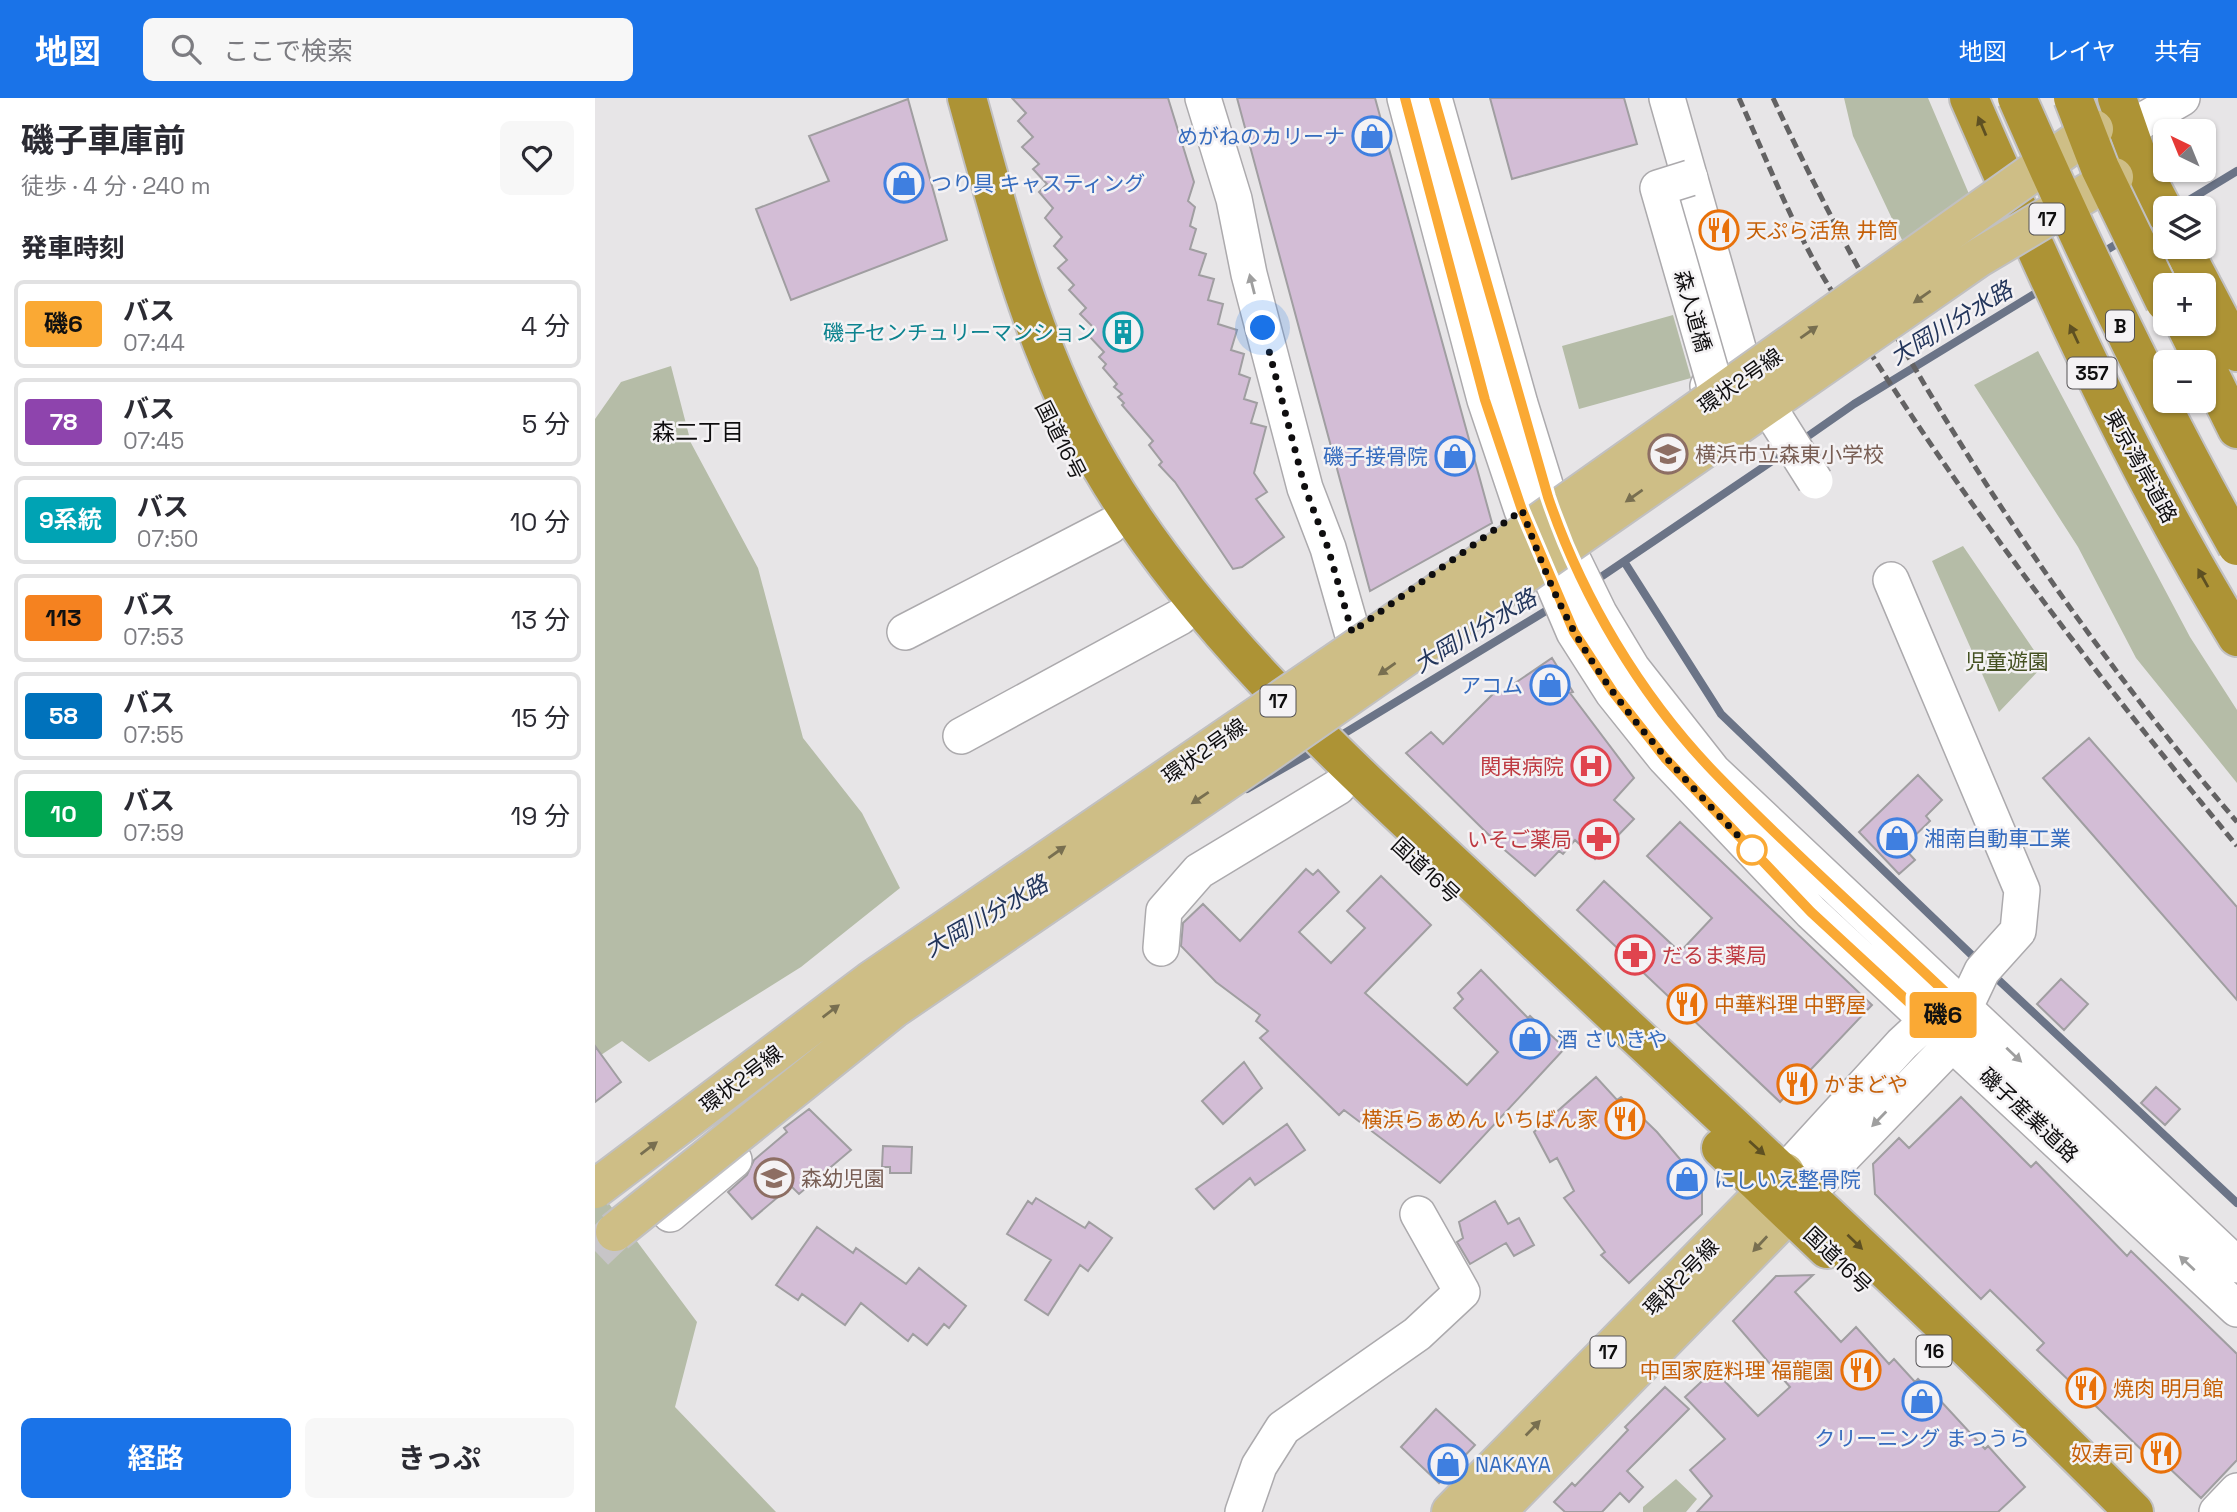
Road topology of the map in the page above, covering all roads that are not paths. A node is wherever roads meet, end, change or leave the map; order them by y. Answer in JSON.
{"nodes":[{"id":1,"x":943,"y":98,"type":"edge"},
{"id":2,"x":967,"y":98,"type":"edge"},
{"id":3,"x":1203,"y":98,"type":"edge"},
{"id":4,"x":1405,"y":98,"type":"edge"},
{"id":5,"x":1434,"y":98,"type":"edge"},
{"id":6,"x":1667,"y":98,"type":"edge"},
{"id":7,"x":1969,"y":98,"type":"edge"},
{"id":8,"x":2017,"y":98,"type":"edge"},
{"id":9,"x":2025,"y":98,"type":"edge"},
{"id":10,"x":2073,"y":98,"type":"edge"},
{"id":11,"x":2182,"y":98,"type":"edge"},
{"id":12,"x":2105,"y":113,"type":"edge"},
{"id":13,"x":2051,"y":159,"type":"junction"},
{"id":14,"x":2114,"y":177,"type":"junction"},
{"id":15,"x":1690,"y":178,"type":"junction"},
{"id":16,"x":2156,"y":196,"type":"edge"},
{"id":17,"x":2070,"y":206,"type":"junction"},
{"id":18,"x":1457,"y":233,"type":"junction"},
{"id":19,"x":2161,"y":273,"type":"edge"},
{"id":20,"x":2153,"y":277,"type":"edge"},
{"id":21,"x":2216,"y":311,"type":"edge"},
{"id":22,"x":2191,"y":336,"type":"edge"},
{"id":23,"x":2237,"y":352,"type":"edge"},
{"id":24,"x":2153,"y":375,"type":"edge"},
{"id":25,"x":2216,"y":407,"type":"edge"},
{"id":26,"x":2172,"y":413,"type":"edge"},
{"id":27,"x":2237,"y":429,"type":"edge"},
{"id":28,"x":2237,"y":447,"type":"edge"},
{"id":29,"x":1815,"y":481,"type":"dead end"},
{"id":30,"x":1535,"y":504,"type":"junction"},
{"id":31,"x":1110,"y":526,"type":"junction"},
{"id":32,"x":2237,"y":533,"type":"edge"},
{"id":33,"x":2237,"y":546,"type":"edge"},
{"id":34,"x":1891,"y":580,"type":"dead end"},
{"id":35,"x":1180,"y":617,"type":"junction"},
{"id":36,"x":1587,"y":622,"type":"junction"},
{"id":37,"x":905,"y":632,"type":"dead end"},
{"id":38,"x":1352,"y":632,"type":"junction"},
{"id":39,"x":2237,"y":637,"type":"edge"},
{"id":40,"x":1262,"y":692,"type":"junction"},
{"id":41,"x":961,"y":736,"type":"dead end"},
{"id":42,"x":1338,"y":787,"type":"junction"},
{"id":43,"x":1161,"y":948,"type":"dead end"},
{"id":44,"x":1963,"y":1009,"type":"junction"},
{"id":45,"x":1940,"y":1032,"type":"junction"},
{"id":46,"x":807,"y":1099,"type":"dead end"},
{"id":47,"x":595,"y":1189,"type":"edge"},
{"id":48,"x":1786,"y":1193,"type":"junction"},
{"id":49,"x":670,"y":1214,"type":"dead end"},
{"id":50,"x":1418,"y":1214,"type":"dead end"},
{"id":51,"x":615,"y":1232,"type":"tunnel mouth"},
{"id":52,"x":2237,"y":1265,"type":"edge"},
{"id":53,"x":2237,"y":1309,"type":"edge"},
{"id":54,"x":2237,"y":1491,"type":"edge"},
{"id":55,"x":1243,"y":1512,"type":"edge"},
{"id":56,"x":1451,"y":1512,"type":"edge"},
{"id":57,"x":1496,"y":1512,"type":"edge"},
{"id":58,"x":2100,"y":1512,"type":"edge"},
{"id":59,"x":2133,"y":1512,"type":"edge"},
{"id":60,"x":2217,"y":1512,"type":"edge"}],
"edges":[{"from":1,"to":31,"type":"highway","name":"国道16号","number":"16"},
{"from":2,"to":40,"type":"highway","name":"国道16号","number":"16"},
{"from":38,"to":3,"type":"street","one_way":true},
{"from":4,"to":18,"type":"street","name":"磯子産業道路"},
{"from":5,"to":18,"type":"street","name":"磯子産業道路"},
{"from":6,"to":15,"type":"street"},
{"from":39,"to":7,"type":"highway","name":"東京湾岸道路","number":"357","one_way":true},
{"from":8,"to":33,"type":"highway","number":"B","bridge":true},
{"from":9,"to":13,"type":"highway","number":"357"},
{"from":10,"to":20,"type":"highway","number":"B","bridge":true},
{"from":11,"to":12,"type":"street"},
{"from":12,"to":13,"type":"main road","name":"環状2号線","number":"17","bridge":true},
{"from":12,"to":14,"type":"highway"},
{"from":12,"to":16,"type":"highway"},
{"from":13,"to":17,"type":"highway","number":"357","bridge":true},
{"from":47,"to":13,"type":"main road","name":"環状2号線","number":"17","one_way":true,"bridge":true},
{"from":14,"to":17,"type":"main road","name":"環状2号線","number":"17","bridge":true},
{"from":14,"to":19,"type":"highway"},
{"from":15,"to":29,"type":"street","name":"森人道橋","bridge":true},
{"from":15,"to":30,"type":"street"},
{"from":17,"to":24,"type":"highway","number":"357","bridge":true},
{"from":17,"to":51,"type":"main road","name":"環状2号線","number":"17","one_way":true,"bridge":true},
{"from":18,"to":30,"type":"street","name":"磯子産業道路"},
{"from":21,"to":23,"type":"highway"},
{"from":22,"to":27,"type":"highway"},
{"from":25,"to":28,"type":"highway"},
{"from":26,"to":32,"type":"highway","number":"357"},
{"from":30,"to":36,"type":"street","name":"磯子産業道路"},
{"from":30,"to":38,"type":"street"},
{"from":31,"to":35,"type":"highway","name":"国道16号","number":"16"},
{"from":31,"to":37,"type":"street"},
{"from":34,"to":44,"type":"street"},
{"from":35,"to":40,"type":"highway","name":"国道16号","number":"16"},
{"from":35,"to":41,"type":"street"},
{"from":36,"to":44,"type":"street","name":"磯子産業道路"},
{"from":36,"to":45,"type":"street","name":"磯子産業道路"},
{"from":38,"to":40,"type":"street"},
{"from":40,"to":42,"type":"highway","name":"国道16号","number":"16"},
{"from":40,"to":48,"type":"highway","name":"国道16号","number":"16","one_way":true},
{"from":42,"to":43,"type":"street"},
{"from":42,"to":48,"type":"highway","name":"国道16号","number":"16"},
{"from":44,"to":45,"type":"street"},
{"from":44,"to":52,"type":"street","name":"磯子産業道路","one_way":true},
{"from":45,"to":48,"type":"street"},
{"from":53,"to":45,"type":"street","name":"磯子産業道路","one_way":true},
{"from":46,"to":49,"type":"street"},
{"from":56,"to":48,"type":"main road","name":"環状2号線","number":"17","one_way":true},
{"from":48,"to":57,"type":"main road","name":"環状2号線","number":"17","one_way":true},
{"from":48,"to":58,"type":"highway","name":"国道16号","number":"16"},
{"from":48,"to":59,"type":"highway","name":"国道16号","number":"16","one_way":true},
{"from":50,"to":55,"type":"street"},
{"from":54,"to":60,"type":"street"}]}
